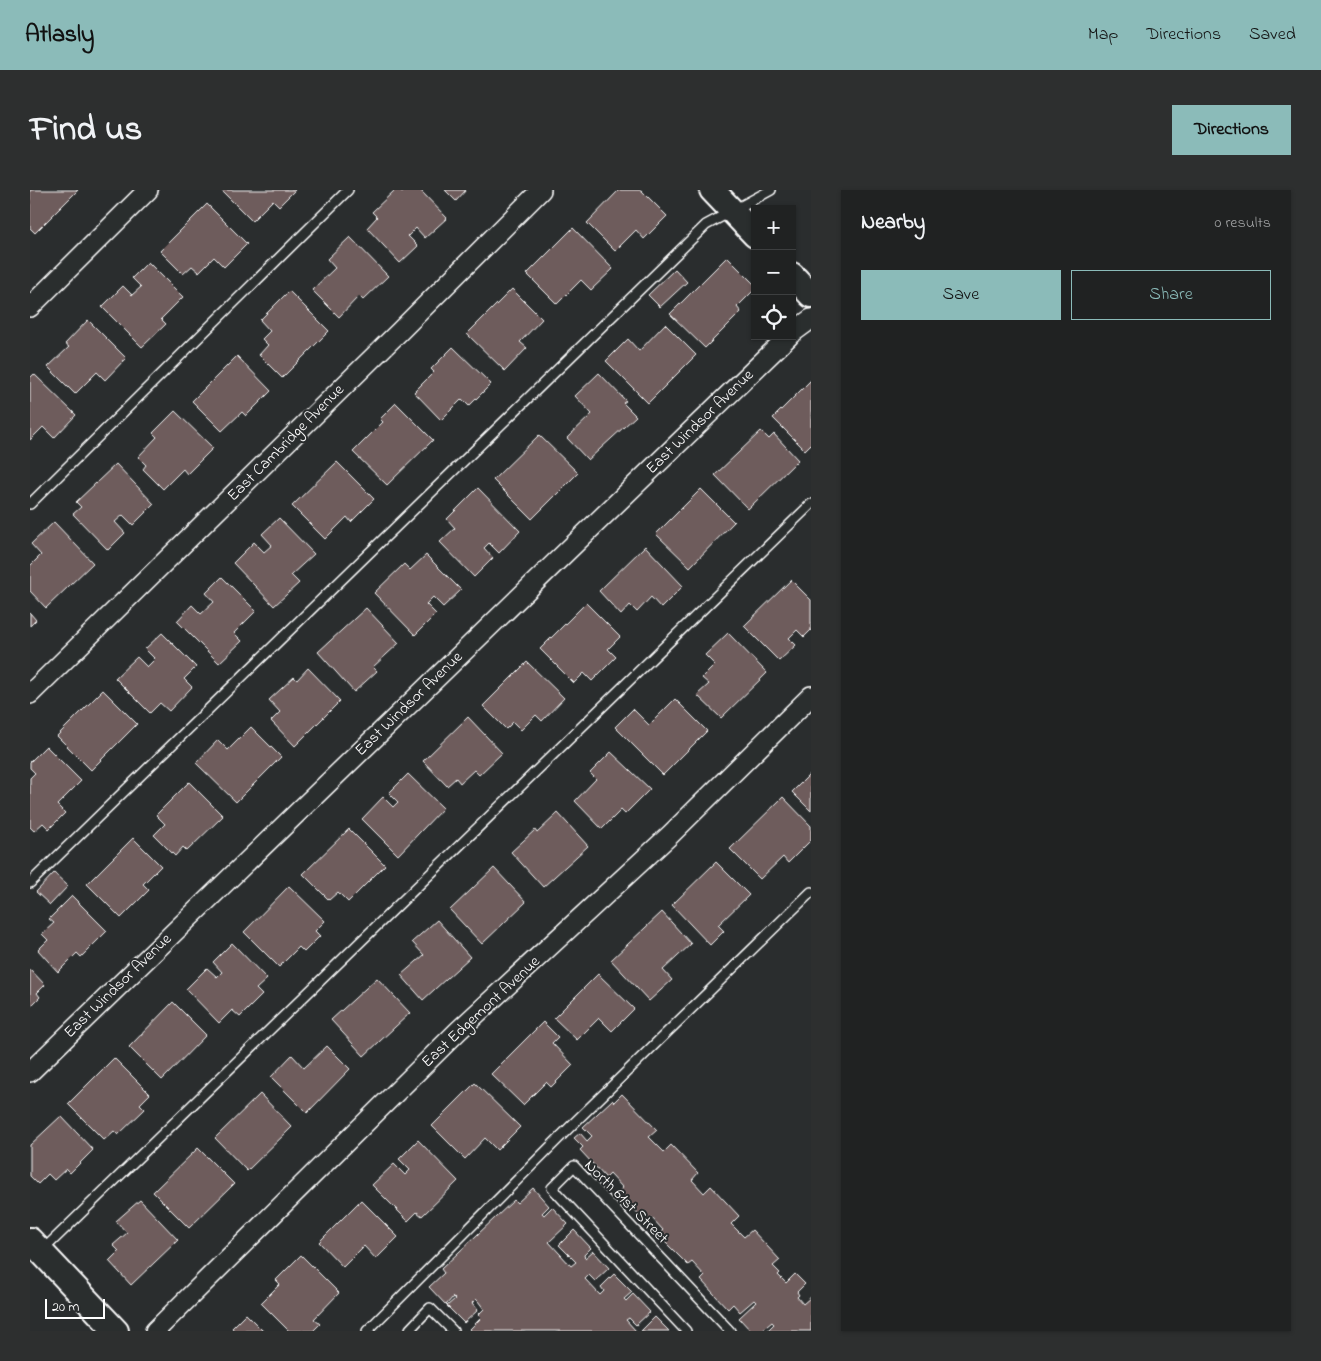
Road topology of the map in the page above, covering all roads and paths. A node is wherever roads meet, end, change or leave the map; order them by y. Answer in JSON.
{"nodes":[{"id":1,"x":148,"y":190,"type":"edge"},
{"id":2,"x":348,"y":190,"type":"edge"},
{"id":3,"x":541,"y":190,"type":"edge"},
{"id":4,"x":712,"y":190,"type":"edge"},
{"id":5,"x":771,"y":190,"type":"edge"},
{"id":6,"x":733,"y":212,"type":"junction"},
{"id":7,"x":751,"y":231,"type":"edge"},
{"id":8,"x":796,"y":279,"type":"edge"},
{"id":9,"x":811,"y":295,"type":"edge"},
{"id":10,"x":30,"y":307,"type":"edge"},
{"id":11,"x":811,"y":319,"type":"edge"},
{"id":12,"x":796,"y":330,"type":"edge"},
{"id":13,"x":784,"y":340,"type":"edge"},
{"id":14,"x":30,"y":504,"type":"edge"},
{"id":15,"x":811,"y":504,"type":"edge"},
{"id":16,"x":30,"y":694,"type":"edge"},
{"id":17,"x":811,"y":696,"type":"edge"},
{"id":18,"x":30,"y":883,"type":"edge"},
{"id":19,"x":811,"y":892,"type":"edge"},
{"id":20,"x":30,"y":1072,"type":"edge"},
{"id":21,"x":36,"y":1246,"type":"edge"},
{"id":22,"x":116,"y":1331,"type":"edge"},
{"id":23,"x":155,"y":1331,"type":"edge"},
{"id":24,"x":367,"y":1331,"type":"edge"},
{"id":25,"x":412,"y":1331,"type":"edge"},
{"id":26,"x":453,"y":1331,"type":"edge"},
{"id":27,"x":686,"y":1331,"type":"edge"},
{"id":28,"x":730,"y":1331,"type":"edge"}],
"edges":[{"from":1,"to":10,"type":"street"},
{"from":2,"to":14,"type":"lane"},
{"from":3,"to":16,"type":"street","name":"East Cambridge Avenue"},
{"from":4,"to":6,"type":"street"},
{"from":5,"to":6,"type":"lane"},
{"from":6,"to":7,"type":"street"},
{"from":6,"to":18,"type":"lane"},
{"from":8,"to":9,"type":"street"},
{"from":11,"to":12,"type":"street"},
{"from":13,"to":20,"type":"street","name":"East Windsor Avenue"},
{"from":15,"to":21,"type":"lane"},
{"from":17,"to":23,"type":"street","name":"East Edgemont Avenue"},
{"from":19,"to":24,"type":"lane"},
{"from":21,"to":22,"type":"street"},
{"from":25,"to":26,"type":"lane"},
{"from":27,"to":28,"type":"lane","name":"North 61st Street"}]}
